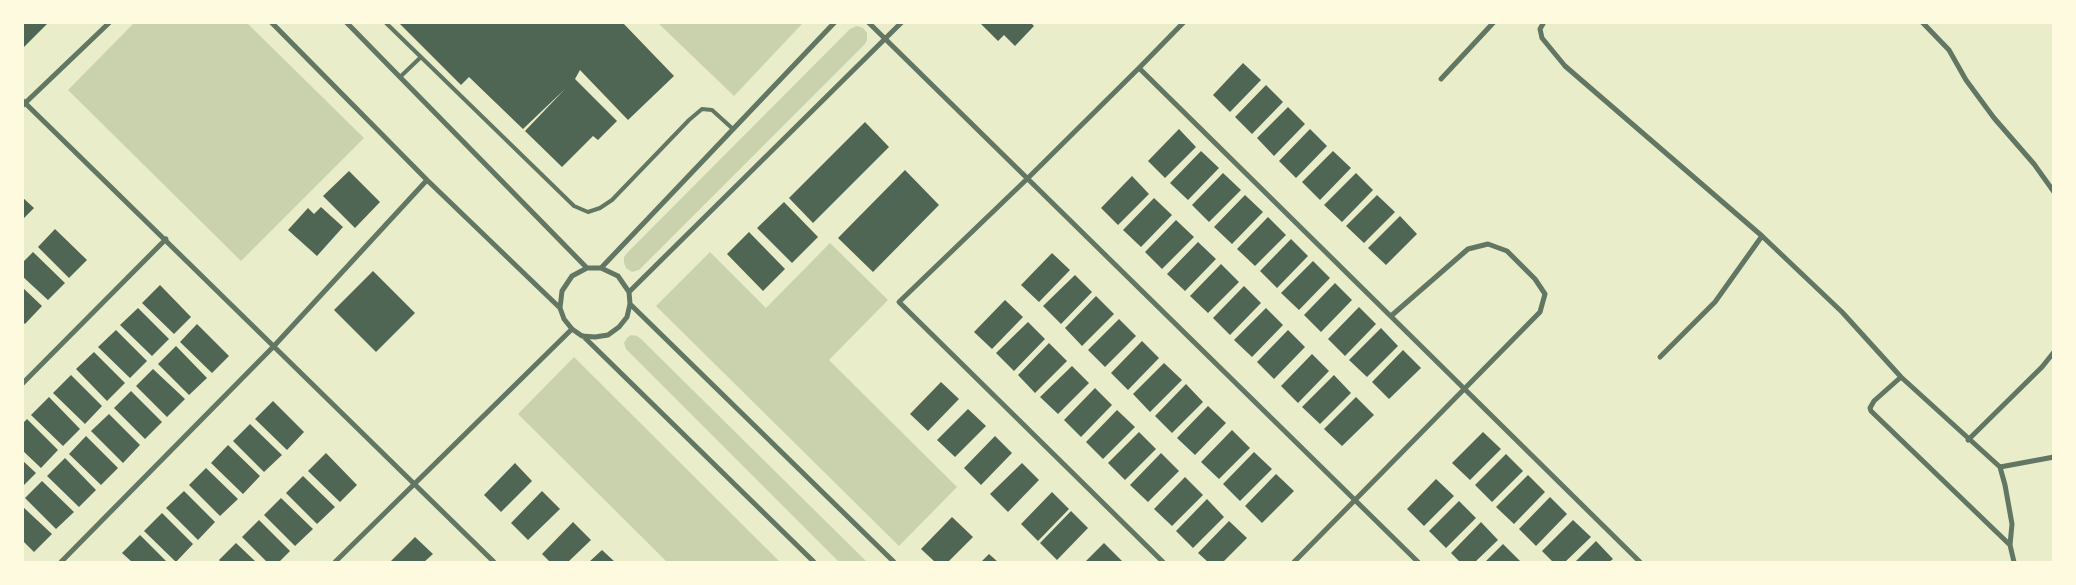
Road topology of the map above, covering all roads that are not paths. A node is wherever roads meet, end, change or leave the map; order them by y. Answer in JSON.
{"nodes":[{"id":1,"x":110,"y":22,"type":"edge"},
{"id":2,"x":271,"y":22,"type":"edge"},
{"id":3,"x":346,"y":22,"type":"edge"},
{"id":4,"x":835,"y":22,"type":"edge"},
{"id":5,"x":868,"y":22,"type":"edge"},
{"id":6,"x":902,"y":22,"type":"edge"},
{"id":7,"x":1184,"y":22,"type":"edge"},
{"id":8,"x":1494,"y":22,"type":"edge"},
{"id":9,"x":1544,"y":22,"type":"edge"},
{"id":10,"x":1922,"y":22,"type":"edge"},
{"id":11,"x":386,"y":23,"type":"edge"},
{"id":12,"x":885,"y":40,"type":"junction"},
{"id":13,"x":420,"y":56,"type":"junction"},
{"id":14,"x":1139,"y":68,"type":"junction"},
{"id":15,"x":400,"y":77,"type":"junction"},
{"id":16,"x":1441,"y":79,"type":"dead end"},
{"id":17,"x":24,"y":103,"type":"edge"},
{"id":18,"x":734,"y":129,"type":"junction"},
{"id":19,"x":1028,"y":178,"type":"junction"},
{"id":20,"x":428,"y":180,"type":"junction"},
{"id":21,"x":2054,"y":192,"type":"edge"},
{"id":22,"x":1762,"y":236,"type":"junction"},
{"id":23,"x":166,"y":239,"type":"junction"},
{"id":24,"x":587,"y":268,"type":"junction"},
{"id":25,"x":601,"y":268,"type":"junction"},
{"id":26,"x":628,"y":292,"type":"junction"},
{"id":27,"x":630,"y":304,"type":"junction"},
{"id":28,"x":560,"y":308,"type":"junction"},
{"id":29,"x":1391,"y":316,"type":"junction"},
{"id":30,"x":572,"y":329,"type":"junction"},
{"id":31,"x":582,"y":336,"type":"junction"},
{"id":32,"x":274,"y":346,"type":"junction"},
{"id":33,"x":2054,"y":352,"type":"edge"},
{"id":34,"x":1660,"y":357,"type":"dead end"},
{"id":35,"x":1900,"y":377,"type":"junction"},
{"id":36,"x":22,"y":384,"type":"edge"},
{"id":37,"x":1465,"y":390,"type":"junction"},
{"id":38,"x":1968,"y":440,"type":"junction"},
{"id":39,"x":2054,"y":457,"type":"edge"},
{"id":40,"x":2000,"y":467,"type":"junction"},
{"id":41,"x":414,"y":483,"type":"junction"},
{"id":42,"x":1356,"y":501,"type":"junction"},
{"id":43,"x":2010,"y":545,"type":"junction"},
{"id":44,"x":61,"y":562,"type":"edge"},
{"id":45,"x":335,"y":562,"type":"edge"},
{"id":46,"x":494,"y":562,"type":"edge"},
{"id":47,"x":814,"y":562,"type":"edge"},
{"id":48,"x":894,"y":562,"type":"edge"},
{"id":49,"x":1163,"y":562,"type":"edge"},
{"id":50,"x":1294,"y":562,"type":"edge"},
{"id":51,"x":1418,"y":562,"type":"edge"},
{"id":52,"x":1640,"y":562,"type":"edge"},
{"id":53,"x":2014,"y":562,"type":"edge"}],
"edges":[{"from":1,"to":17,"type":"street"},
{"from":2,"to":20,"type":"street"},
{"from":3,"to":15,"type":"street"},
{"from":4,"to":18,"type":"street"},
{"from":5,"to":12,"type":"street"},
{"from":6,"to":12,"type":"street"},
{"from":7,"to":14,"type":"street"},
{"from":8,"to":16,"type":"street"},
{"from":9,"to":22,"type":"street"},
{"from":10,"to":21,"type":"street"},
{"from":11,"to":13,"type":"lane"},
{"from":12,"to":19,"type":"street"},
{"from":12,"to":26,"type":"street"},
{"from":13,"to":15,"type":"lane"},
{"from":13,"to":18,"type":"lane"},
{"from":14,"to":19,"type":"street"},
{"from":14,"to":29,"type":"street"},
{"from":15,"to":24,"type":"street"},
{"from":17,"to":23,"type":"street"},
{"from":18,"to":25,"type":"street"},
{"from":19,"to":42,"type":"street"},
{"from":19,"to":49,"type":"street"},
{"from":20,"to":28,"type":"street"},
{"from":20,"to":32,"type":"street"},
{"from":22,"to":34,"type":"street"},
{"from":22,"to":35,"type":"street"},
{"from":23,"to":32,"type":"street"},
{"from":23,"to":36,"type":"street"},
{"from":24,"to":25,"type":"street"},
{"from":24,"to":28,"type":"street"},
{"from":25,"to":26,"type":"street"},
{"from":26,"to":27,"type":"street"},
{"from":27,"to":31,"type":"street"},
{"from":27,"to":48,"type":"street"},
{"from":28,"to":30,"type":"street"},
{"from":29,"to":37,"type":"street"},
{"from":29,"to":37,"type":"street"},
{"from":30,"to":31,"type":"street"},
{"from":30,"to":41,"type":"street"},
{"from":31,"to":47,"type":"street"},
{"from":32,"to":41,"type":"street"},
{"from":32,"to":44,"type":"street"},
{"from":33,"to":38,"type":"street"},
{"from":35,"to":38,"type":"street"},
{"from":35,"to":43,"type":"street"},
{"from":37,"to":42,"type":"street"},
{"from":37,"to":52,"type":"street"},
{"from":38,"to":40,"type":"street"},
{"from":39,"to":40,"type":"street"},
{"from":40,"to":43,"type":"street"},
{"from":41,"to":45,"type":"street"},
{"from":41,"to":46,"type":"street"},
{"from":42,"to":50,"type":"street"},
{"from":42,"to":51,"type":"street"},
{"from":43,"to":53,"type":"street"}]}
